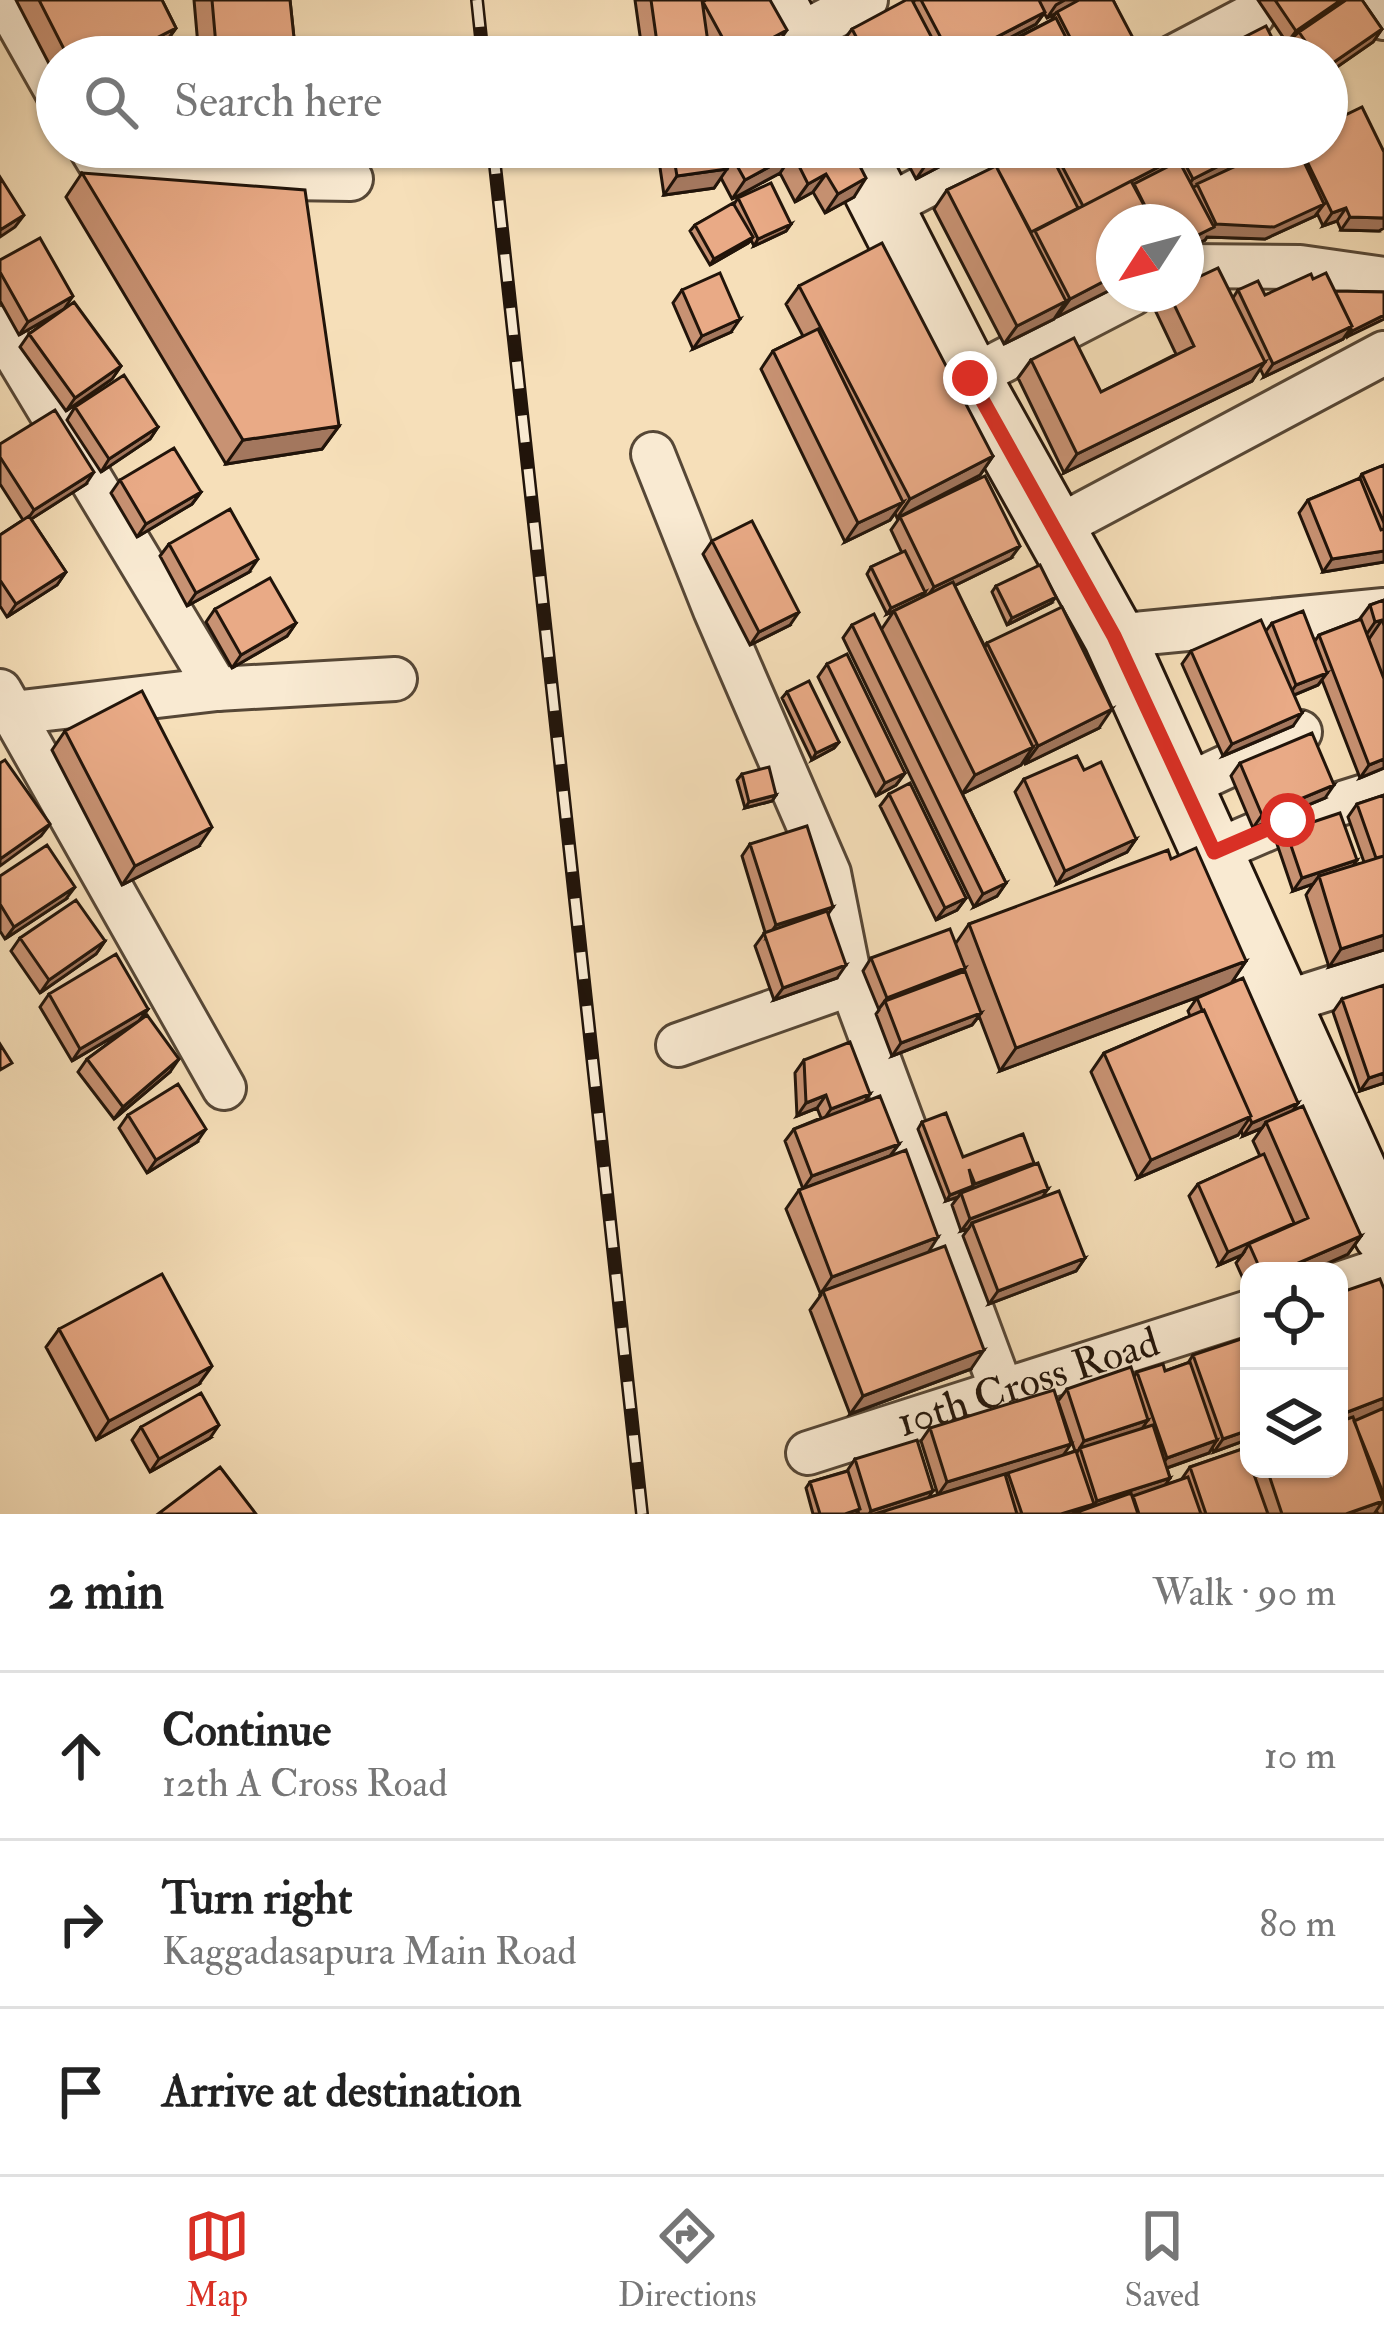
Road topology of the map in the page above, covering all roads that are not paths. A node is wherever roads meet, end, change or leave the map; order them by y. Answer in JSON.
{"nodes":[{"id":1,"x":5,"y":0,"type":"edge"},
{"id":2,"x":866,"y":0,"type":"edge"},
{"id":3,"x":1372,"y":0,"type":"edge"},
{"id":4,"x":1384,"y":18,"type":"edge"},
{"id":5,"x":1256,"y":19,"type":"edge"},
{"id":6,"x":791,"y":32,"type":"edge"},
{"id":7,"x":1219,"y":36,"type":"edge"},
{"id":8,"x":36,"y":55,"type":"edge"},
{"id":9,"x":103,"y":168,"type":"edge"},
{"id":10,"x":863,"y":168,"type":"edge"},
{"id":11,"x":960,"y":168,"type":"edge"},
{"id":12,"x":350,"y":179,"type":"dead end"},
{"id":13,"x":884,"y":208,"type":"junction"},
{"id":14,"x":1204,"y":266,"type":"edge"},
{"id":15,"x":1384,"y":279,"type":"edge"},
{"id":16,"x":1097,"y":312,"type":"edge"},
{"id":17,"x":0,"y":328,"type":"edge"},
{"id":18,"x":1384,"y":352,"type":"edge"},
{"id":19,"x":970,"y":378,"type":"junction"},
{"id":20,"x":653,"y":454,"type":"dead end"},
{"id":21,"x":1054,"y":529,"type":"junction"},
{"id":22,"x":1384,"y":610,"type":"edge"},
{"id":23,"x":1114,"y":636,"type":"junction"},
{"id":24,"x":394,"y":679,"type":"dead end"},
{"id":25,"x":217,"y":689,"type":"junction"},
{"id":26,"x":6,"y":702,"type":"edge"},
{"id":27,"x":1300,"y":732,"type":"edge"},
{"id":28,"x":1185,"y":786,"type":"junction"},
{"id":29,"x":1384,"y":790,"type":"edge"},
{"id":30,"x":1214,"y":852,"type":"junction"},
{"id":31,"x":1384,"y":971,"type":"edge"},
{"id":32,"x":851,"y":984,"type":"junction"},
{"id":33,"x":1280,"y":1004,"type":"junction"},
{"id":34,"x":678,"y":1045,"type":"dead end"},
{"id":35,"x":224,"y":1088,"type":"dead end"},
{"id":36,"x":1384,"y":1232,"type":"edge"},
{"id":37,"x":1384,"y":1269,"type":"edge"},
{"id":38,"x":1348,"y":1280,"type":"edge"},
{"id":39,"x":1240,"y":1315,"type":"edge"},
{"id":40,"x":1002,"y":1391,"type":"junction"},
{"id":41,"x":808,"y":1453,"type":"dead end"}],
"edges":[{"from":1,"to":8,"type":"street"},
{"from":2,"to":6,"type":"street"},
{"from":3,"to":4,"type":"street"},
{"from":5,"to":7,"type":"street"},
{"from":9,"to":12,"type":"street"},
{"from":10,"to":13,"type":"main road"},
{"from":11,"to":13,"type":"street"},
{"from":13,"to":19,"type":"main road"},
{"from":14,"to":15,"type":"street"},
{"from":16,"to":19,"type":"street"},
{"from":17,"to":25,"type":"street"},
{"from":18,"to":21,"type":"street"},
{"from":19,"to":21,"type":"main road"},
{"from":20,"to":32,"type":"street"},
{"from":21,"to":23,"type":"main road"},
{"from":22,"to":23,"type":"street"},
{"from":23,"to":28,"type":"main road"},
{"from":24,"to":25,"type":"street"},
{"from":25,"to":26,"type":"street"},
{"from":26,"to":35,"type":"street"},
{"from":27,"to":28,"type":"street"},
{"from":28,"to":30,"type":"main road"},
{"from":29,"to":30,"type":"street"},
{"from":30,"to":33,"type":"main road"},
{"from":31,"to":33,"type":"street"},
{"from":32,"to":34,"type":"street"},
{"from":32,"to":40,"type":"street"},
{"from":33,"to":36,"type":"main road"},
{"from":37,"to":38,"type":"street"},
{"from":39,"to":40,"type":"street","name":"10th Cross Road"},
{"from":40,"to":41,"type":"street","name":"10th Cross Road"}]}
